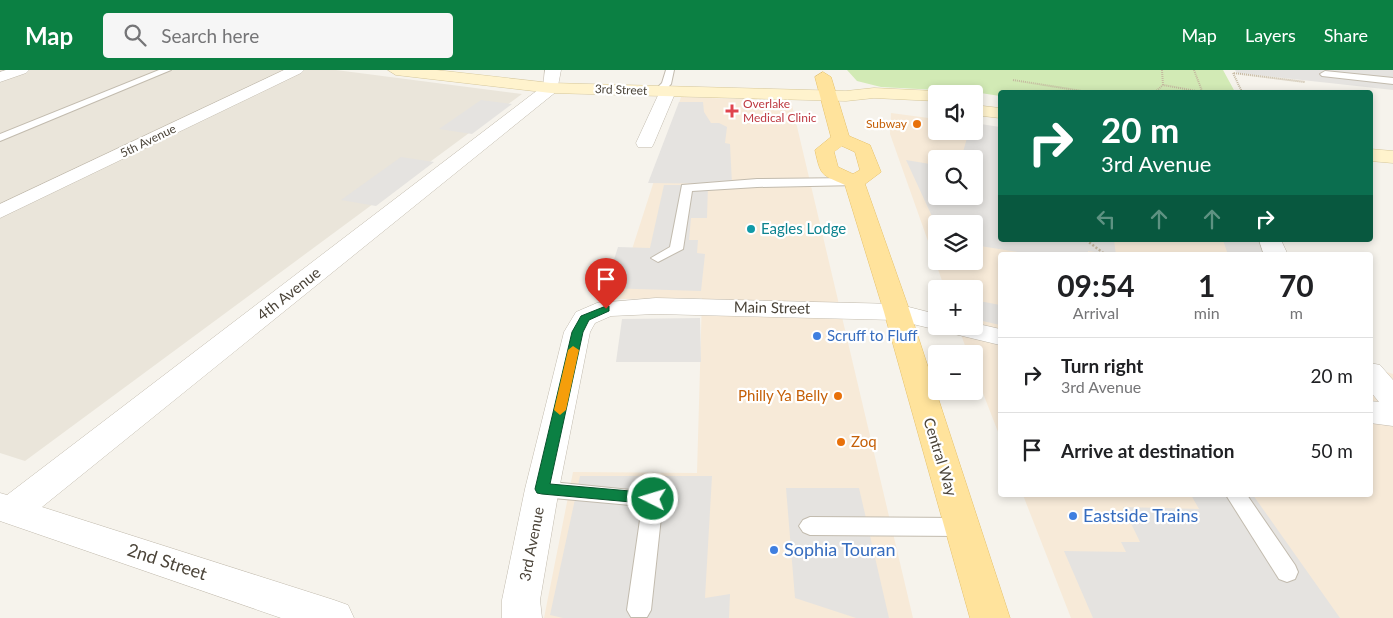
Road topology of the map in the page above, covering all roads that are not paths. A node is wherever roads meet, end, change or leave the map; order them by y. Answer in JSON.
{"nodes":[{"id":1,"x":21,"y":70,"type":"edge"},
{"id":2,"x":168,"y":70,"type":"edge"},
{"id":3,"x":296,"y":70,"type":"edge"},
{"id":4,"x":396,"y":70,"type":"edge"},
{"id":5,"x":670,"y":70,"type":"edge"},
{"id":6,"x":807,"y":70,"type":"edge"},
{"id":7,"x":828,"y":74,"type":"edge"},
{"id":8,"x":1325,"y":74,"type":"dead end"},
{"id":9,"x":0,"y":77,"type":"edge"},
{"id":10,"x":552,"y":79,"type":"edge"},
{"id":11,"x":1393,"y":81,"type":"edge"},
{"id":12,"x":663,"y":91,"type":"junction"},
{"id":13,"x":828,"y":96,"type":"junction"},
{"id":14,"x":846,"y":96,"type":"junction"},
{"id":15,"x":928,"y":96,"type":"edge"},
{"id":16,"x":983,"y":99,"type":"edge"},
{"id":17,"x":998,"y":101,"type":"edge"},
{"id":18,"x":928,"y":107,"type":"edge"},
{"id":19,"x":983,"y":111,"type":"edge"},
{"id":20,"x":998,"y":113,"type":"edge"},
{"id":21,"x":0,"y":138,"type":"edge"},
{"id":22,"x":841,"y":139,"type":"junction"},
{"id":23,"x":1373,"y":141,"type":"edge"},
{"id":24,"x":645,"y":143,"type":"dead end"},
{"id":25,"x":1393,"y":143,"type":"edge"},
{"id":26,"x":1373,"y":155,"type":"edge"},
{"id":27,"x":1393,"y":157,"type":"edge"},
{"id":28,"x":854,"y":182,"type":"junction"},
{"id":29,"x":0,"y":212,"type":"edge"},
{"id":30,"x":658,"y":258,"type":"dead end"},
{"id":31,"x":606,"y":309,"type":"joint"},
{"id":32,"x":896,"y":312,"type":"junction"},
{"id":33,"x":928,"y":320,"type":"edge"},
{"id":34,"x":983,"y":333,"type":"edge"},
{"id":35,"x":998,"y":337,"type":"edge"},
{"id":36,"x":1373,"y":376,"type":"edge"},
{"id":37,"x":1393,"y":399,"type":"edge"},
{"id":38,"x":1373,"y":412,"type":"edge"},
{"id":39,"x":1393,"y":415,"type":"edge"},
{"id":40,"x":542,"y":489,"type":"junction"},
{"id":41,"x":1237,"y":497,"type":"edge"},
{"id":42,"x":6,"y":509,"type":"edge"},
{"id":43,"x":810,"y":526,"type":"dead end"},
{"id":44,"x":962,"y":527,"type":"junction"},
{"id":45,"x":1287,"y":572,"type":"dead end"},
{"id":46,"x":639,"y":610,"type":"dead end"},
{"id":47,"x":334,"y":618,"type":"edge"},
{"id":48,"x":522,"y":618,"type":"edge"},
{"id":49,"x":990,"y":618,"type":"edge"}],
"edges":[{"from":1,"to":9,"type":"street"},
{"from":2,"to":21,"type":"lane"},
{"from":3,"to":29,"type":"street","name":"5th Avenue"},
{"from":4,"to":10,"type":"street","name":"3rd Street"},
{"from":5,"to":12,"type":"lane"},
{"from":6,"to":7,"type":"main road"},
{"from":7,"to":13,"type":"main road"},
{"from":8,"to":11,"type":"lane"},
{"from":10,"to":12,"type":"street","name":"3rd Street"},
{"from":10,"to":42,"type":"street","name":"4th Avenue"},
{"from":12,"to":13,"type":"street","name":"3rd Street"},
{"from":12,"to":24,"type":"street"},
{"from":13,"to":14,"type":"street","name":"3rd Street"},
{"from":13,"to":22,"type":"main road"},
{"from":14,"to":15,"type":"street","name":"3rd Street"},
{"from":14,"to":18,"type":"street","name":"3rd Street"},
{"from":16,"to":17,"type":"street"},
{"from":19,"to":20,"type":"street"},
{"from":22,"to":28,"type":"main road"},
{"from":22,"to":28,"type":"main road"},
{"from":23,"to":25,"type":"street"},
{"from":26,"to":27,"type":"street"},
{"from":28,"to":30,"type":"lane"},
{"from":28,"to":32,"type":"main road","name":"Central Way"},
{"from":31,"to":32,"type":"street","name":"Main Street"},
{"from":31,"to":40,"type":"street","name":"3rd Avenue"},
{"from":32,"to":33,"type":"street","name":"Main Street"},
{"from":32,"to":44,"type":"main road","name":"Central Way"},
{"from":34,"to":35,"type":"street"},
{"from":36,"to":37,"type":"street"},
{"from":38,"to":39,"type":"street"},
{"from":40,"to":46,"type":"lane"},
{"from":40,"to":48,"type":"street","name":"3rd Avenue"},
{"from":41,"to":45,"type":"lane"},
{"from":42,"to":47,"type":"street","name":"2nd Street"},
{"from":43,"to":44,"type":"lane"},
{"from":44,"to":49,"type":"main road","name":"Central Way"}]}
